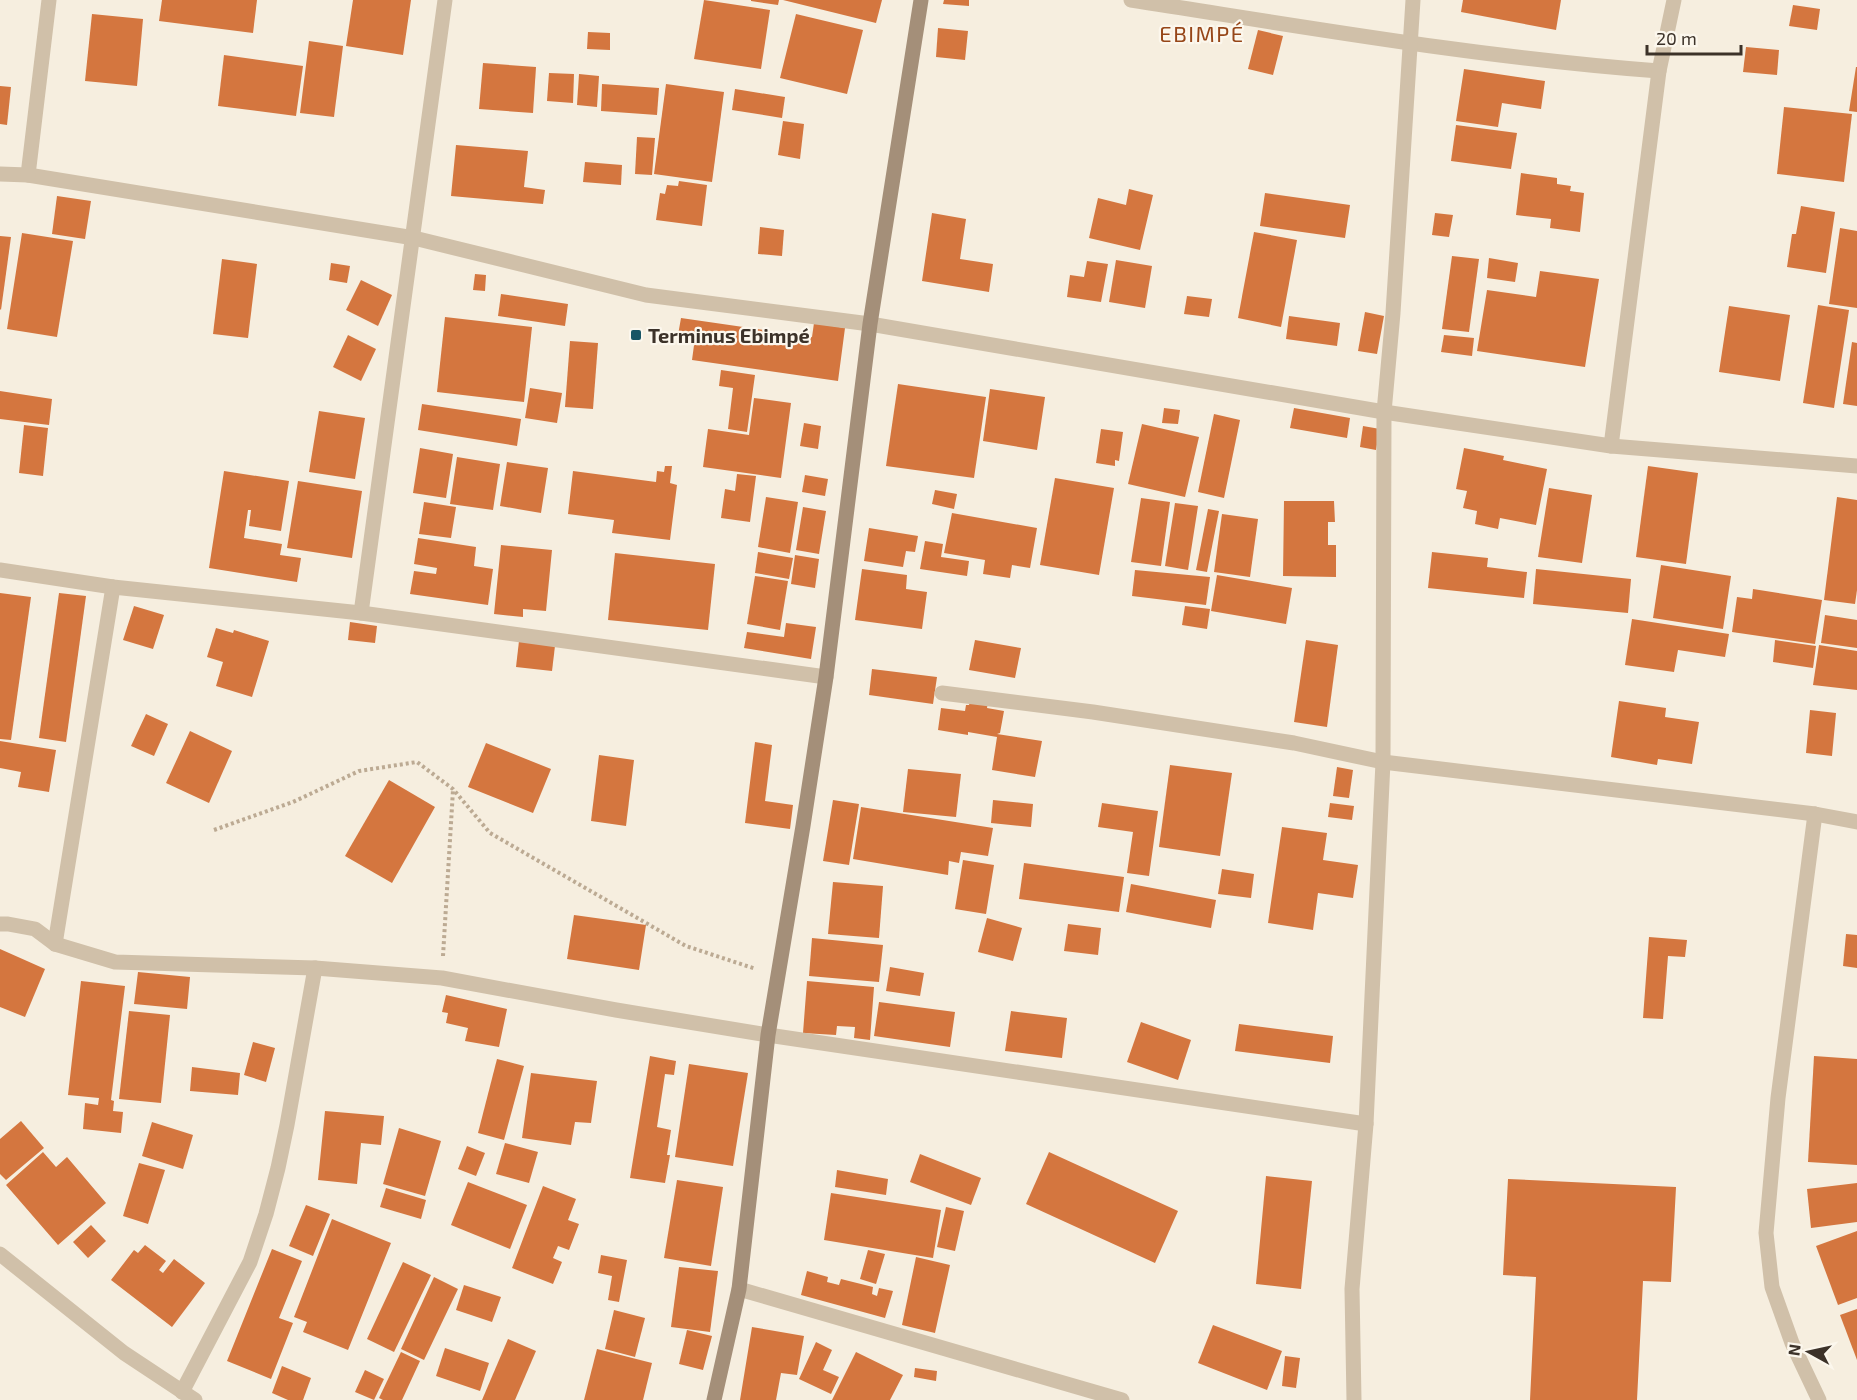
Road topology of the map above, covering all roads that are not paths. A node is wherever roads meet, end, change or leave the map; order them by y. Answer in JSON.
{"nodes":[{"id":1,"x":49,"y":0,"type":"edge"},
{"id":2,"x":445,"y":0,"type":"edge"},
{"id":3,"x":921,"y":0,"type":"edge"},
{"id":4,"x":1131,"y":0,"type":"edge"},
{"id":5,"x":1413,"y":0,"type":"edge"},
{"id":6,"x":1674,"y":0,"type":"edge"},
{"id":7,"x":1411,"y":43,"type":"junction"},
{"id":8,"x":1659,"y":71,"type":"junction"},
{"id":9,"x":0,"y":174,"type":"edge"},
{"id":10,"x":28,"y":175,"type":"junction"},
{"id":11,"x":414,"y":238,"type":"junction"},
{"id":12,"x":870,"y":324,"type":"junction"},
{"id":13,"x":1384,"y":412,"type":"junction"},
{"id":14,"x":1611,"y":446,"type":"junction"},
{"id":15,"x":1857,"y":466,"type":"edge"},
{"id":16,"x":0,"y":570,"type":"edge"},
{"id":17,"x":113,"y":587,"type":"junction"},
{"id":18,"x":361,"y":613,"type":"junction"},
{"id":19,"x":826,"y":677,"type":"junction"},
{"id":20,"x":942,"y":693,"type":"dead end"},
{"id":21,"x":1383,"y":762,"type":"junction"},
{"id":22,"x":1815,"y":814,"type":"junction"},
{"id":23,"x":1857,"y":822,"type":"edge"},
{"id":24,"x":0,"y":924,"type":"edge"},
{"id":25,"x":55,"y":944,"type":"junction"},
{"id":26,"x":315,"y":968,"type":"junction"},
{"id":27,"x":768,"y":1035,"type":"junction"},
{"id":28,"x":1366,"y":1124,"type":"junction"},
{"id":29,"x":0,"y":1254,"type":"edge"},
{"id":30,"x":739,"y":1289,"type":"junction"},
{"id":31,"x":188,"y":1396,"type":"edge"},
{"id":32,"x":714,"y":1400,"type":"edge"},
{"id":33,"x":1122,"y":1400,"type":"edge"},
{"id":34,"x":1354,"y":1400,"type":"edge"},
{"id":35,"x":1819,"y":1400,"type":"edge"}],
"edges":[{"from":1,"to":10,"type":"street"},
{"from":2,"to":11,"type":"street"},
{"from":3,"to":12,"type":"street"},
{"from":4,"to":7,"type":"street"},
{"from":5,"to":7,"type":"street"},
{"from":6,"to":8,"type":"street"},
{"from":7,"to":8,"type":"street"},
{"from":7,"to":13,"type":"street"},
{"from":8,"to":14,"type":"street"},
{"from":9,"to":10,"type":"street"},
{"from":10,"to":11,"type":"street"},
{"from":11,"to":12,"type":"street"},
{"from":11,"to":18,"type":"street"},
{"from":12,"to":13,"type":"street"},
{"from":12,"to":19,"type":"street"},
{"from":13,"to":14,"type":"street"},
{"from":13,"to":21,"type":"street"},
{"from":14,"to":15,"type":"street"},
{"from":16,"to":17,"type":"street"},
{"from":17,"to":18,"type":"street"},
{"from":17,"to":25,"type":"street"},
{"from":18,"to":19,"type":"street"},
{"from":19,"to":27,"type":"street"},
{"from":20,"to":21,"type":"street"},
{"from":21,"to":22,"type":"street"},
{"from":21,"to":28,"type":"street"},
{"from":22,"to":23,"type":"street"},
{"from":22,"to":35,"type":"street"},
{"from":24,"to":25,"type":"street"},
{"from":25,"to":26,"type":"street"},
{"from":26,"to":27,"type":"street"},
{"from":26,"to":31,"type":"street"},
{"from":27,"to":28,"type":"street"},
{"from":27,"to":30,"type":"street"},
{"from":28,"to":34,"type":"street"},
{"from":29,"to":31,"type":"street"},
{"from":30,"to":32,"type":"street"},
{"from":30,"to":33,"type":"street"}]}
